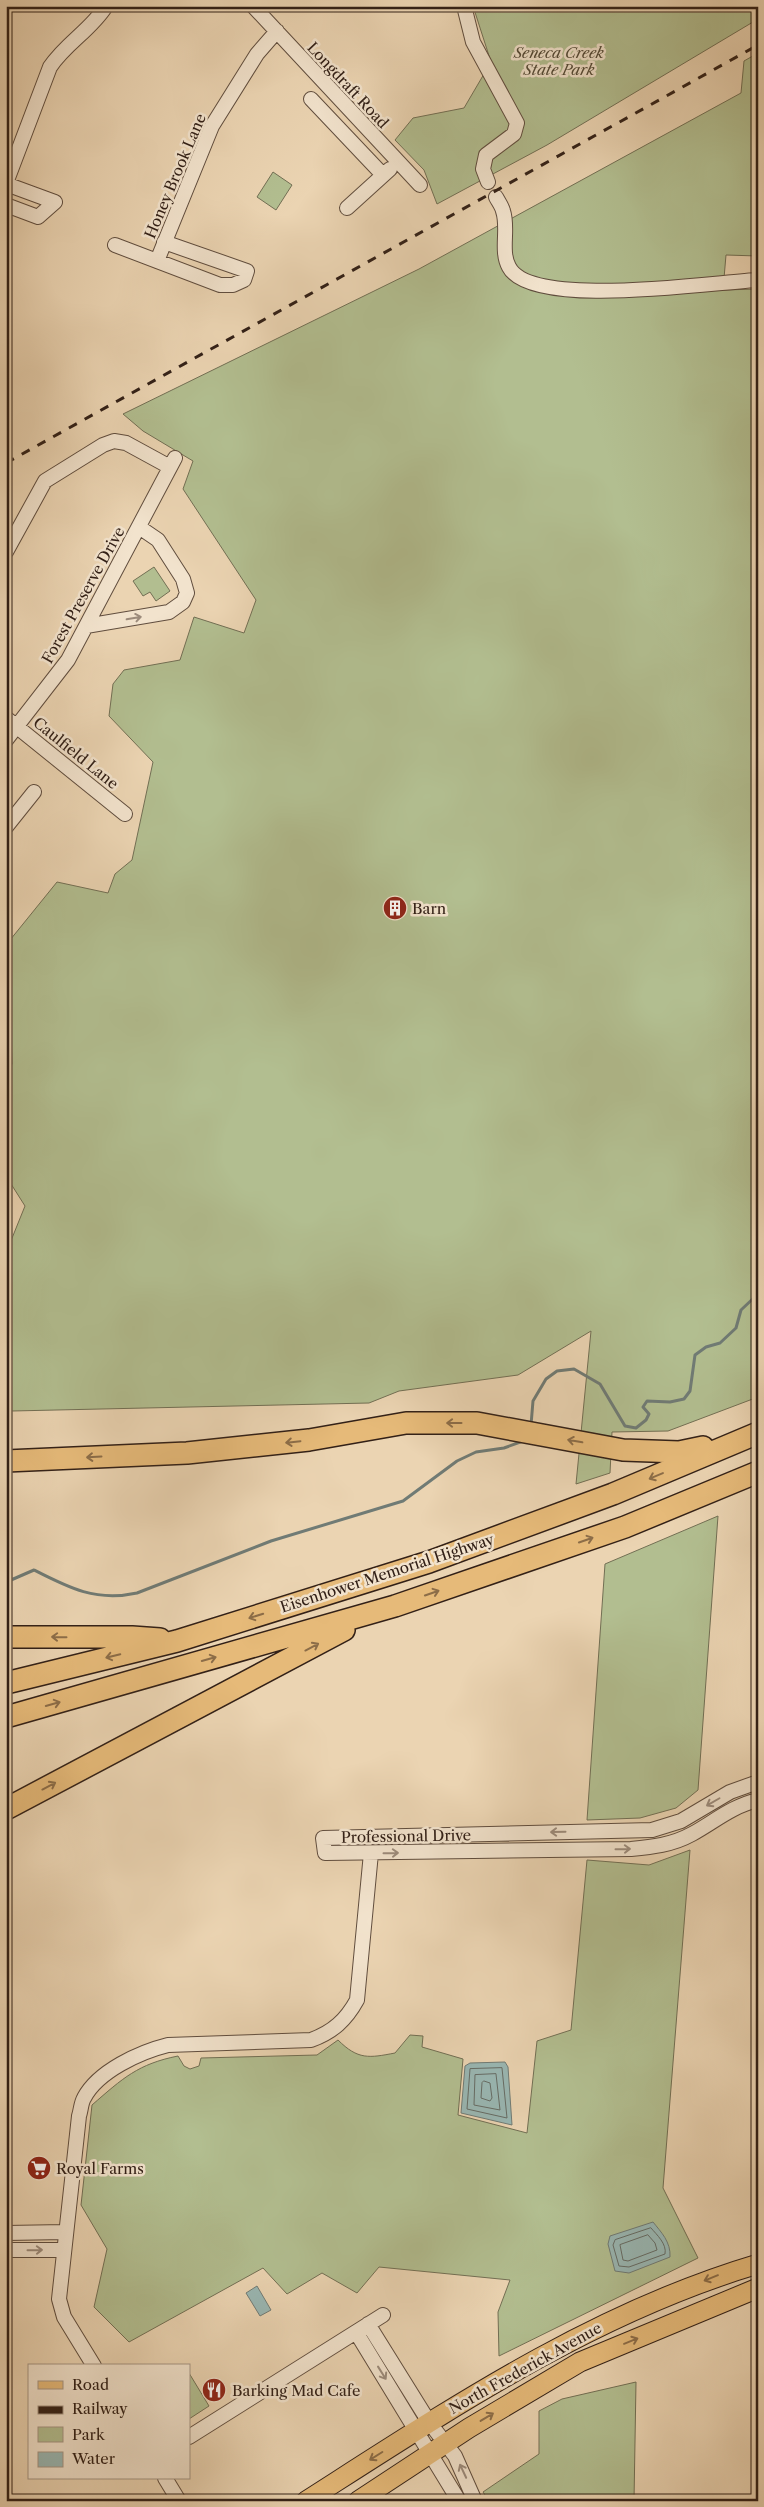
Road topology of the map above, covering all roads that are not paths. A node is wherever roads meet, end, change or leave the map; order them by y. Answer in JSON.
{"nodes":[{"id":1,"x":106,"y":6,"type":"edge"},
{"id":2,"x":253,"y":6,"type":"edge"},
{"id":3,"x":464,"y":6,"type":"edge"},
{"id":4,"x":277,"y":31,"type":"junction"},
{"id":5,"x":311,"y":99,"type":"dead end"},
{"id":6,"x":398,"y":162,"type":"junction"},
{"id":7,"x":383,"y":175,"type":"junction"},
{"id":8,"x":488,"y":182,"type":"dead end"},
{"id":9,"x":6,"y":183,"type":"edge"},
{"id":10,"x":420,"y":185,"type":"dead end"},
{"id":11,"x":496,"y":197,"type":"dead end"},
{"id":12,"x":6,"y":205,"type":"edge"},
{"id":13,"x":347,"y":208,"type":"dead end"},
{"id":14,"x":164,"y":242,"type":"junction"},
{"id":15,"x":116,"y":245,"type":"dead end"},
{"id":16,"x":157,"y":261,"type":"junction"},
{"id":17,"x":758,"y":280,"type":"edge"},
{"id":18,"x":139,"y":527,"type":"junction"},
{"id":19,"x":6,"y":552,"type":"edge"},
{"id":20,"x":86,"y":626,"type":"junction"},
{"id":21,"x":12,"y":722,"type":"edge"},
{"id":22,"x":6,"y":740,"type":"edge"},
{"id":23,"x":34,"y":792,"type":"dead end"},
{"id":24,"x":125,"y":814,"type":"dead end"},
{"id":25,"x":6,"y":827,"type":"edge"},
{"id":26,"x":754,"y":1435,"type":"edge"},
{"id":27,"x":6,"y":1461,"type":"edge"},
{"id":28,"x":758,"y":1472,"type":"edge"},
{"id":29,"x":395,"y":1606,"type":"junction"},
{"id":30,"x":6,"y":1637,"type":"edge"},
{"id":31,"x":177,"y":1640,"type":"junction"},
{"id":32,"x":6,"y":1684,"type":"edge"},
{"id":33,"x":6,"y":1717,"type":"edge"},
{"id":34,"x":758,"y":1782,"type":"edge"},
{"id":35,"x":758,"y":1800,"type":"edge"},
{"id":36,"x":6,"y":1809,"type":"edge"},
{"id":37,"x":371,"y":1853,"type":"junction"},
{"id":38,"x":65,"y":2232,"type":"junction"},
{"id":39,"x":6,"y":2233,"type":"edge"},
{"id":40,"x":6,"y":2250,"type":"edge"},
{"id":41,"x":64,"y":2250,"type":"junction"},
{"id":42,"x":758,"y":2264,"type":"edge"},
{"id":43,"x":758,"y":2288,"type":"edge"},
{"id":44,"x":383,"y":2315,"type":"dead end"},
{"id":45,"x":368,"y":2324,"type":"junction"},
{"id":46,"x":356,"y":2332,"type":"junction"},
{"id":47,"x":93,"y":2364,"type":"edge"},
{"id":48,"x":423,"y":2426,"type":"junction"},
{"id":49,"x":190,"y":2437,"type":"edge"},
{"id":50,"x":447,"y":2444,"type":"junction"},
{"id":51,"x":430,"y":2456,"type":"junction"},
{"id":52,"x":166,"y":2480,"type":"edge"},
{"id":53,"x":179,"y":2501,"type":"edge"},
{"id":54,"x":306,"y":2501,"type":"edge"},
{"id":55,"x":358,"y":2501,"type":"edge"},
{"id":56,"x":459,"y":2501,"type":"edge"},
{"id":57,"x":475,"y":2501,"type":"edge"}],
"edges":[{"from":1,"to":9,"type":"street"},
{"from":2,"to":4,"type":"street","name":"Longdraft Road"},
{"from":3,"to":8,"type":"street"},
{"from":4,"to":6,"type":"street","name":"Longdraft Road"},
{"from":4,"to":14,"type":"street","name":"Honey Brook Lane"},
{"from":5,"to":7,"type":"street"},
{"from":6,"to":7,"type":"street"},
{"from":6,"to":10,"type":"street","name":"Longdraft Road"},
{"from":7,"to":13,"type":"street"},
{"from":9,"to":12,"type":"street"},
{"from":11,"to":17,"type":"street"},
{"from":14,"to":16,"type":"street","name":"Honey Brook Lane"},
{"from":14,"to":16,"type":"street"},
{"from":15,"to":16,"type":"street"},
{"from":18,"to":19,"type":"street","name":"Forest Preserve Drive"},
{"from":18,"to":20,"type":"street","name":"Forest Preserve Drive"},
{"from":20,"to":18,"type":"street","one_way":true},
{"from":20,"to":21,"type":"street","name":"Forest Preserve Drive"},
{"from":21,"to":22,"type":"street","name":"Forest Preserve Drive"},
{"from":21,"to":24,"type":"street","name":"Caulfield Lane"},
{"from":23,"to":25,"type":"street"},
{"from":26,"to":27,"type":"highway","one_way":true},
{"from":26,"to":31,"type":"highway","name":"Eisenhower Memorial Highway","one_way":true},
{"from":29,"to":28,"type":"highway","one_way":true},
{"from":33,"to":29,"type":"highway","one_way":true},
{"from":36,"to":29,"type":"highway","one_way":true},
{"from":31,"to":30,"type":"highway","one_way":true},
{"from":31,"to":32,"type":"highway","name":"Eisenhower Memorial Highway","one_way":true},
{"from":34,"to":37,"type":"street","name":"Professional Drive","one_way":true},
{"from":37,"to":35,"type":"street","name":"Professional Drive","one_way":true},
{"from":37,"to":38,"type":"street"},
{"from":38,"to":39,"type":"street"},
{"from":38,"to":41,"type":"street"},
{"from":40,"to":41,"type":"street","one_way":true},
{"from":41,"to":47,"type":"street"},
{"from":42,"to":48,"type":"main road","name":"North Frederick Avenue","one_way":true},
{"from":50,"to":43,"type":"main road","name":"North Frederick Avenue","one_way":true},
{"from":44,"to":45,"type":"street"},
{"from":45,"to":46,"type":"street"},
{"from":45,"to":48,"type":"street"},
{"from":46,"to":48,"type":"street","one_way":true},
{"from":46,"to":49,"type":"street"},
{"from":48,"to":50,"type":"street"},
{"from":48,"to":51,"type":"street"},
{"from":48,"to":54,"type":"main road","name":"North Frederick Avenue","one_way":true},
{"from":50,"to":51,"type":"main road","name":"North Frederick Avenue"},
{"from":57,"to":50,"type":"street","one_way":true},
{"from":51,"to":55,"type":"main road","name":"North Frederick Avenue"},
{"from":51,"to":56,"type":"street"},
{"from":52,"to":53,"type":"street"}]}
